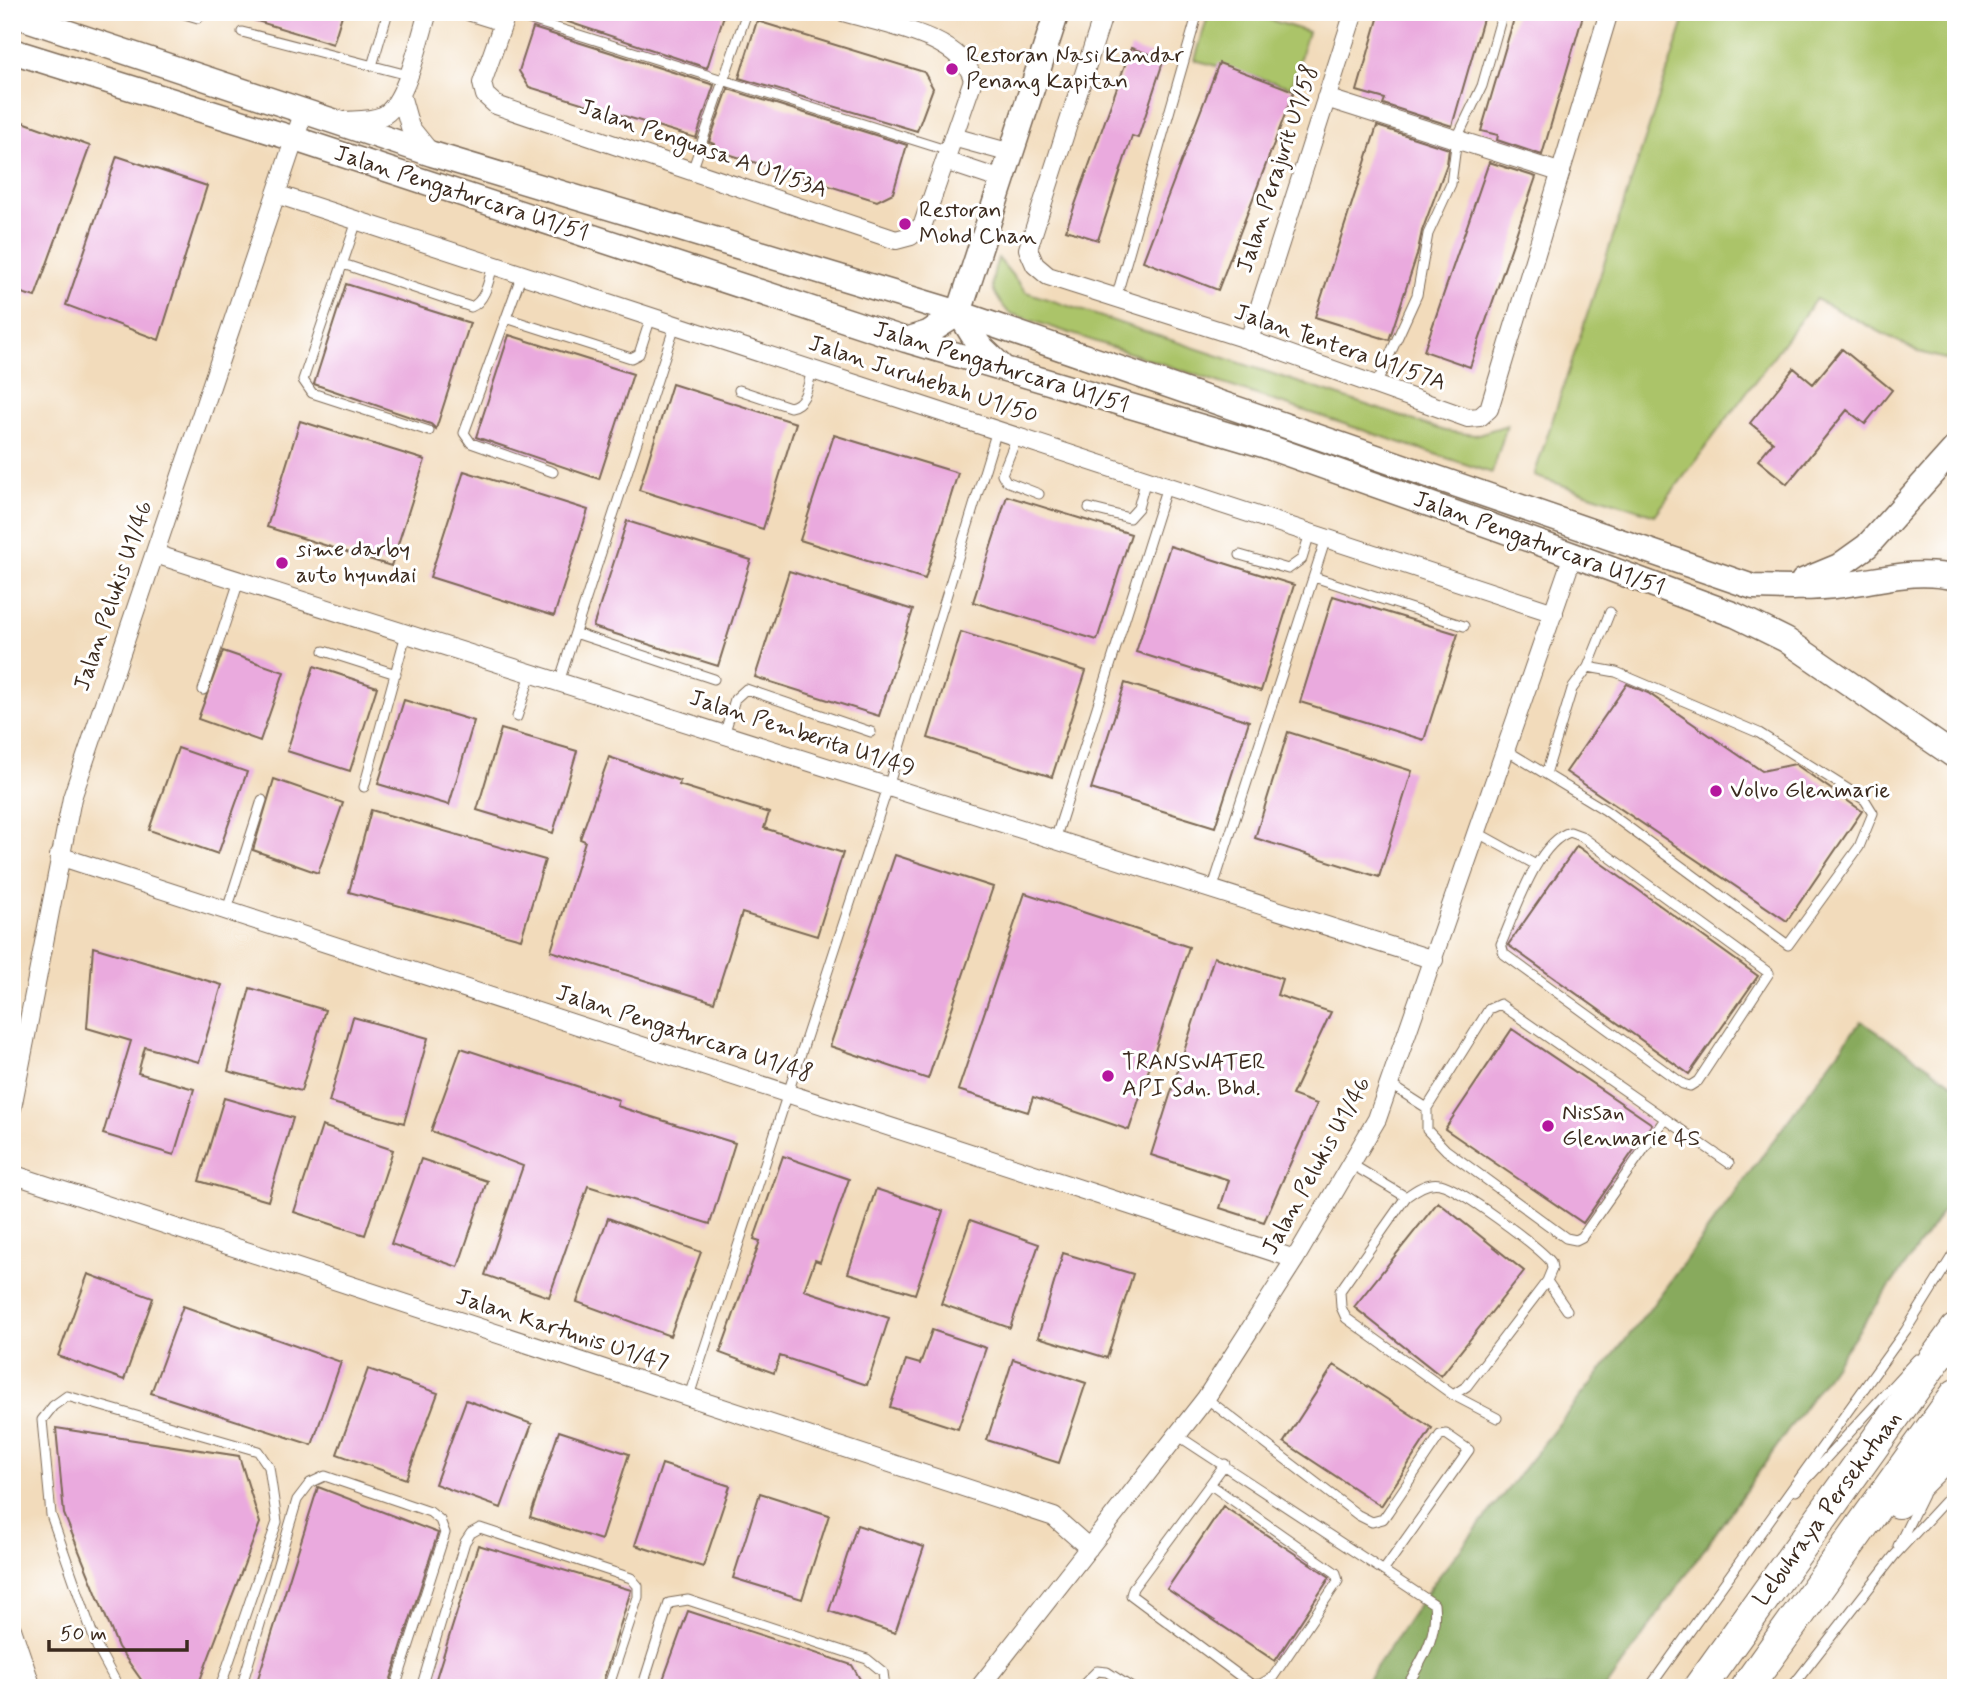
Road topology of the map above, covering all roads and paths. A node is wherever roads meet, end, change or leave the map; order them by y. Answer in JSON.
{"nodes":[{"id":1,"x":178,"y":12,"type":"edge"},
{"id":2,"x":205,"y":12,"type":"edge"},
{"id":3,"x":387,"y":12,"type":"edge"},
{"id":4,"x":428,"y":12,"type":"edge"},
{"id":5,"x":471,"y":12,"type":"edge"},
{"id":6,"x":747,"y":12,"type":"edge"},
{"id":7,"x":844,"y":12,"type":"edge"},
{"id":8,"x":1057,"y":12,"type":"edge"},
{"id":9,"x":1104,"y":12,"type":"edge"},
{"id":10,"x":1198,"y":12,"type":"edge"},
{"id":11,"x":1354,"y":12,"type":"edge"},
{"id":12,"x":1503,"y":12,"type":"edge"},
{"id":13,"x":1609,"y":12,"type":"edge"},
{"id":14,"x":17,"y":14,"type":"edge"},
{"id":15,"x":505,"y":16,"type":"edge"},
{"id":16,"x":242,"y":32,"type":"dead end"},
{"id":17,"x":12,"y":51,"type":"edge"},
{"id":18,"x":372,"y":66,"type":"junction"},
{"id":19,"x":408,"y":75,"type":"junction"},
{"id":20,"x":724,"y":80,"type":"junction"},
{"id":21,"x":401,"y":95,"type":"junction"},
{"id":22,"x":1326,"y":98,"type":"junction"},
{"id":23,"x":304,"y":111,"type":"junction"},
{"id":24,"x":336,"y":122,"type":"junction"},
{"id":25,"x":1457,"y":138,"type":"junction"},
{"id":26,"x":295,"y":139,"type":"junction"},
{"id":27,"x":949,"y":149,"type":"junction"},
{"id":28,"x":1011,"y":153,"type":"junction"},
{"id":29,"x":432,"y":154,"type":"junction"},
{"id":30,"x":692,"y":171,"type":"junction"},
{"id":31,"x":1559,"y":172,"type":"junction"},
{"id":32,"x":1002,"y":180,"type":"junction"},
{"id":33,"x":276,"y":194,"type":"junction"},
{"id":34,"x":357,"y":220,"type":"junction"},
{"id":35,"x":343,"y":264,"type":"junction"},
{"id":36,"x":493,"y":265,"type":"junction"},
{"id":37,"x":522,"y":274,"type":"junction"},
{"id":38,"x":967,"y":289,"type":"junction"},
{"id":39,"x":1116,"y":298,"type":"junction"},
{"id":40,"x":928,"y":304,"type":"junction"},
{"id":41,"x":959,"y":313,"type":"junction"},
{"id":42,"x":651,"y":317,"type":"junction"},
{"id":43,"x":506,"y":318,"type":"junction"},
{"id":44,"x":985,"y":322,"type":"junction"},
{"id":45,"x":675,"y":324,"type":"junction"},
{"id":46,"x":906,"y":340,"type":"junction"},
{"id":47,"x":1248,"y":340,"type":"junction"},
{"id":48,"x":812,"y":369,"type":"junction"},
{"id":49,"x":1008,"y":372,"type":"junction"},
{"id":50,"x":1375,"y":387,"type":"junction"},
{"id":51,"x":739,"y":390,"type":"dead end"},
{"id":52,"x":997,"y":430,"type":"junction"},
{"id":53,"x":429,"y":431,"type":"dead end"},
{"id":54,"x":1017,"y":437,"type":"junction"},
{"id":55,"x":1955,"y":449,"type":"edge"},
{"id":56,"x":553,"y":472,"type":"dead end"},
{"id":57,"x":1146,"y":479,"type":"junction"},
{"id":58,"x":1167,"y":486,"type":"junction"},
{"id":59,"x":1039,"y":494,"type":"dead end"},
{"id":60,"x":1089,"y":508,"type":"dead end"},
{"id":61,"x":1318,"y":535,"type":"junction"},
{"id":62,"x":155,"y":554,"type":"junction"},
{"id":63,"x":1240,"y":555,"type":"dead end"},
{"id":64,"x":1573,"y":555,"type":"junction"},
{"id":65,"x":1314,"y":578,"type":"junction"},
{"id":66,"x":1956,"y":578,"type":"edge"},
{"id":67,"x":239,"y":581,"type":"junction"},
{"id":68,"x":1786,"y":588,"type":"junction"},
{"id":69,"x":1610,"y":611,"type":"dead end"},
{"id":70,"x":1554,"y":612,"type":"junction"},
{"id":71,"x":1464,"y":626,"type":"dead end"},
{"id":72,"x":575,"y":633,"type":"junction"},
{"id":73,"x":407,"y":634,"type":"junction"},
{"id":74,"x":324,"y":651,"type":"dead end"},
{"id":75,"x":1588,"y":667,"type":"junction"},
{"id":76,"x":396,"y":674,"type":"junction"},
{"id":77,"x":531,"y":674,"type":"junction"},
{"id":78,"x":714,"y":680,"type":"dead end"},
{"id":79,"x":559,"y":682,"type":"junction"},
{"id":80,"x":203,"y":690,"type":"dead end"},
{"id":81,"x":517,"y":717,"type":"dead end"},
{"id":82,"x":871,"y":732,"type":"dead end"},
{"id":83,"x":724,"y":735,"type":"junction"},
{"id":84,"x":1506,"y":750,"type":"junction"},
{"id":85,"x":1956,"y":757,"type":"edge"},
{"id":86,"x":1546,"y":774,"type":"junction"},
{"id":87,"x":364,"y":787,"type":"dead end"},
{"id":88,"x":888,"y":787,"type":"junction"},
{"id":89,"x":262,"y":800,"type":"dead end"},
{"id":90,"x":1478,"y":833,"type":"junction"},
{"id":91,"x":1055,"y":840,"type":"junction"},
{"id":92,"x":59,"y":856,"type":"junction"},
{"id":93,"x":1536,"y":865,"type":"junction"},
{"id":94,"x":1212,"y":890,"type":"junction"},
{"id":95,"x":227,"y":910,"type":"junction"},
{"id":96,"x":1434,"y":960,"type":"junction"},
{"id":97,"x":1391,"y":1085,"type":"junction"},
{"id":98,"x":788,"y":1094,"type":"junction"},
{"id":99,"x":12,"y":1108,"type":"edge"},
{"id":100,"x":1427,"y":1108,"type":"junction"},
{"id":101,"x":1665,"y":1119,"type":"junction"},
{"id":102,"x":1729,"y":1163,"type":"dead end"},
{"id":103,"x":1350,"y":1164,"type":"junction"},
{"id":104,"x":12,"y":1174,"type":"edge"},
{"id":105,"x":1406,"y":1196,"type":"junction"},
{"id":106,"x":1956,"y":1250,"type":"edge"},
{"id":107,"x":1295,"y":1259,"type":"junction"},
{"id":108,"x":1547,"y":1282,"type":"junction"},
{"id":109,"x":1567,"y":1310,"type":"dead end"},
{"id":110,"x":1956,"y":1318,"type":"edge"},
{"id":111,"x":1946,"y":1334,"type":"edge"},
{"id":112,"x":1928,"y":1348,"type":"dead end"},
{"id":113,"x":1454,"y":1395,"type":"junction"},
{"id":114,"x":1956,"y":1395,"type":"edge"},
{"id":115,"x":1206,"y":1398,"type":"junction"},
{"id":116,"x":688,"y":1399,"type":"junction"},
{"id":117,"x":1497,"y":1418,"type":"dead end"},
{"id":118,"x":1177,"y":1435,"type":"junction"},
{"id":119,"x":1949,"y":1447,"type":"edge"},
{"id":120,"x":1226,"y":1464,"type":"junction"},
{"id":121,"x":1210,"y":1485,"type":"junction"},
{"id":122,"x":1956,"y":1489,"type":"edge"},
{"id":123,"x":1769,"y":1520,"type":"junction"},
{"id":124,"x":1089,"y":1548,"type":"junction"},
{"id":125,"x":1894,"y":1556,"type":"junction"},
{"id":126,"x":1384,"y":1570,"type":"junction"},
{"id":127,"x":1831,"y":1571,"type":"junction"},
{"id":128,"x":12,"y":1629,"type":"edge"},
{"id":129,"x":25,"y":1685,"type":"edge"},
{"id":130,"x":119,"y":1688,"type":"edge"},
{"id":131,"x":220,"y":1688,"type":"edge"},
{"id":132,"x":241,"y":1688,"type":"edge"},
{"id":133,"x":395,"y":1688,"type":"edge"},
{"id":134,"x":421,"y":1688,"type":"edge"},
{"id":135,"x":608,"y":1688,"type":"edge"},
{"id":136,"x":642,"y":1688,"type":"edge"},
{"id":137,"x":885,"y":1688,"type":"edge"},
{"id":138,"x":979,"y":1688,"type":"edge"},
{"id":139,"x":1080,"y":1688,"type":"edge"},
{"id":140,"x":1132,"y":1688,"type":"edge"},
{"id":141,"x":1406,"y":1688,"type":"edge"},
{"id":142,"x":1649,"y":1688,"type":"edge"},
{"id":143,"x":1699,"y":1688,"type":"edge"},
{"id":144,"x":1746,"y":1688,"type":"edge"},
{"id":145,"x":1791,"y":1688,"type":"edge"}],
"edges":[{"from":1,"to":2,"type":"lane"},
{"from":3,"to":18,"type":"lane"},
{"from":4,"to":19,"type":"street"},
{"from":5,"to":15,"type":"street"},
{"from":6,"to":20,"type":"lane"},
{"from":7,"to":27,"type":"street","name":"Jalan Penguasa A U1/53A"},
{"from":8,"to":28,"type":"main road"},
{"from":9,"to":39,"type":"street","name":"Jalan Tentera U1/57A"},
{"from":10,"to":39,"type":"lane"},
{"from":11,"to":22,"type":"street","name":"Jalan Perajurit U1/58"},
{"from":12,"to":25,"type":"lane"},
{"from":13,"to":31,"type":"street","name":"Jalan Tentera U1/57A"},
{"from":14,"to":23,"type":"main road","name":"Jalan Pengaturcara U1/51"},
{"from":15,"to":20,"type":"lane"},
{"from":15,"to":30,"type":"street","name":"Jalan Penguasa A U1/53A"},
{"from":16,"to":18,"type":"lane"},
{"from":17,"to":26,"type":"main road","name":"Jalan Pengaturcara U1/51"},
{"from":18,"to":19,"type":"lane"},
{"from":19,"to":21,"type":"street"},
{"from":20,"to":27,"type":"lane"},
{"from":20,"to":30,"type":"lane"},
{"from":21,"to":24,"type":"street"},
{"from":21,"to":29,"type":"street"},
{"from":22,"to":25,"type":"street"},
{"from":22,"to":47,"type":"street","name":"Jalan Perajurit U1/58"},
{"from":23,"to":24,"type":"main road","name":"Jalan Pengaturcara U1/51"},
{"from":23,"to":26,"type":"street","name":"Jalan Pelukis U1/46"},
{"from":24,"to":29,"type":"main road","name":"Jalan Pengaturcara U1/51"},
{"from":25,"to":31,"type":"street"},
{"from":25,"to":50,"type":"lane"},
{"from":26,"to":33,"type":"street","name":"Jalan Pelukis U1/46"},
{"from":26,"to":46,"type":"main road","name":"Jalan Pengaturcara U1/51"},
{"from":27,"to":28,"type":"street"},
{"from":27,"to":30,"type":"street","name":"Jalan Penguasa A U1/53A"},
{"from":27,"to":32,"type":"street"},
{"from":28,"to":32,"type":"main road"},
{"from":29,"to":40,"type":"main road","name":"Jalan Pengaturcara U1/51"},
{"from":31,"to":50,"type":"street","name":"Jalan Tentera U1/57A"},
{"from":32,"to":38,"type":"main road"},
{"from":33,"to":34,"type":"street","name":"Jalan Juruhebah U1/50"},
{"from":33,"to":62,"type":"street","name":"Jalan Pelukis U1/46"},
{"from":34,"to":35,"type":"lane"},
{"from":34,"to":36,"type":"street","name":"Jalan Juruhebah U1/50"},
{"from":35,"to":36,"type":"lane"},
{"from":35,"to":53,"type":"lane"},
{"from":36,"to":37,"type":"street","name":"Jalan Juruhebah U1/50"},
{"from":37,"to":42,"type":"street","name":"Jalan Juruhebah U1/50"},
{"from":37,"to":43,"type":"lane"},
{"from":38,"to":40,"type":"main road"},
{"from":38,"to":41,"type":"main road"},
{"from":38,"to":44,"type":"main road"},
{"from":39,"to":47,"type":"street","name":"Jalan Tentera U1/57A"},
{"from":40,"to":41,"type":"main road","name":"Jalan Pengaturcara U1/51"},
{"from":41,"to":44,"type":"main road","name":"Jalan Pengaturcara U1/51"},
{"from":41,"to":46,"type":"main road"},
{"from":41,"to":49,"type":"main road"},
{"from":42,"to":43,"type":"lane"},
{"from":42,"to":45,"type":"street","name":"Jalan Juruhebah U1/50"},
{"from":43,"to":56,"type":"lane"},
{"from":44,"to":68,"type":"main road","name":"Jalan Pengaturcara U1/51"},
{"from":45,"to":48,"type":"street","name":"Jalan Juruhebah U1/50"},
{"from":45,"to":72,"type":"lane"},
{"from":46,"to":49,"type":"main road","name":"Jalan Pengaturcara U1/51"},
{"from":47,"to":50,"type":"street","name":"Jalan Tentera U1/57A"},
{"from":48,"to":51,"type":"lane"},
{"from":48,"to":52,"type":"street","name":"Jalan Juruhebah U1/50"},
{"from":49,"to":64,"type":"main road","name":"Jalan Pengaturcara U1/51"},
{"from":52,"to":54,"type":"street","name":"Jalan Juruhebah U1/50"},
{"from":52,"to":88,"type":"lane"},
{"from":54,"to":57,"type":"street","name":"Jalan Juruhebah U1/50"},
{"from":54,"to":59,"type":"lane"},
{"from":55,"to":68,"type":"main road"},
{"from":57,"to":58,"type":"street","name":"Jalan Juruhebah U1/50"},
{"from":57,"to":60,"type":"lane"},
{"from":58,"to":61,"type":"street","name":"Jalan Juruhebah U1/50"},
{"from":58,"to":91,"type":"lane"},
{"from":61,"to":63,"type":"lane"},
{"from":61,"to":65,"type":"lane"},
{"from":61,"to":70,"type":"street","name":"Jalan Juruhebah U1/50"},
{"from":62,"to":67,"type":"street","name":"Jalan Pemberita U1/49"},
{"from":62,"to":92,"type":"street","name":"Jalan Pelukis U1/46"},
{"from":64,"to":70,"type":"street","name":"Jalan Pelukis U1/46"},
{"from":64,"to":85,"type":"main road","name":"Jalan Pengaturcara U1/51"},
{"from":65,"to":71,"type":"lane"},
{"from":65,"to":94,"type":"lane"},
{"from":66,"to":68,"type":"main road","name":"Jalan Pengaturcara U1/51"},
{"from":67,"to":73,"type":"street","name":"Jalan Pemberita U1/49"},
{"from":67,"to":80,"type":"lane"},
{"from":69,"to":75,"type":"lane"},
{"from":70,"to":84,"type":"street","name":"Jalan Pelukis U1/46"},
{"from":72,"to":78,"type":"lane"},
{"from":72,"to":79,"type":"lane"},
{"from":73,"to":76,"type":"lane"},
{"from":73,"to":77,"type":"street","name":"Jalan Pemberita U1/49"},
{"from":74,"to":76,"type":"lane"},
{"from":75,"to":86,"type":"lane"},
{"from":75,"to":86,"type":"lane"},
{"from":76,"to":87,"type":"lane"},
{"from":77,"to":79,"type":"street","name":"Jalan Pemberita U1/49"},
{"from":77,"to":81,"type":"lane"},
{"from":79,"to":83,"type":"street","name":"Jalan Pemberita U1/49"},
{"from":82,"to":83,"type":"lane"},
{"from":83,"to":88,"type":"street","name":"Jalan Pemberita U1/49"},
{"from":84,"to":86,"type":"lane"},
{"from":84,"to":90,"type":"street","name":"Jalan Pelukis U1/46"},
{"from":88,"to":91,"type":"street","name":"Jalan Pemberita U1/49"},
{"from":88,"to":98,"type":"lane"},
{"from":89,"to":95,"type":"lane"},
{"from":90,"to":93,"type":"lane"},
{"from":90,"to":96,"type":"street","name":"Jalan Pelukis U1/46"},
{"from":91,"to":94,"type":"street","name":"Jalan Pemberita U1/49"},
{"from":92,"to":95,"type":"street","name":"Jalan Pengaturcara U1/48"},
{"from":92,"to":99,"type":"street","name":"Jalan Pelukis U1/46"},
{"from":93,"to":93,"type":"lane"},
{"from":94,"to":96,"type":"street","name":"Jalan Pemberita U1/49"},
{"from":95,"to":98,"type":"street","name":"Jalan Pengaturcara U1/48"},
{"from":96,"to":97,"type":"street","name":"Jalan Pelukis U1/46"},
{"from":97,"to":100,"type":"lane"},
{"from":97,"to":103,"type":"street","name":"Jalan Pelukis U1/46"},
{"from":98,"to":107,"type":"street","name":"Jalan Pengaturcara U1/48"},
{"from":98,"to":116,"type":"lane"},
{"from":100,"to":101,"type":"lane"},
{"from":100,"to":101,"type":"lane"},
{"from":101,"to":102,"type":"lane"},
{"from":103,"to":105,"type":"lane"},
{"from":103,"to":107,"type":"street","name":"Jalan Pelukis U1/46"},
{"from":104,"to":116,"type":"street","name":"Jalan Kartunis U1/47"},
{"from":105,"to":108,"type":"lane"},
{"from":105,"to":113,"type":"lane"},
{"from":106,"to":123,"type":"lane"},
{"from":107,"to":115,"type":"street","name":"Jalan Pelukis U1/46"},
{"from":108,"to":109,"type":"lane"},
{"from":108,"to":113,"type":"lane"},
{"from":110,"to":111,"type":"lane"},
{"from":111,"to":143,"type":"highway","name":"Lebuhraya Persekutuan"},
{"from":112,"to":123,"type":"lane"},
{"from":113,"to":117,"type":"lane"},
{"from":114,"to":127,"type":"highway","name":"Lebuhraya Persekutuan"},
{"from":115,"to":118,"type":"street","name":"Jalan Pelukis U1/46"},
{"from":115,"to":126,"type":"lane"},
{"from":116,"to":124,"type":"street","name":"Jalan Kartunis U1/47"},
{"from":118,"to":120,"type":"lane"},
{"from":118,"to":124,"type":"street","name":"Jalan Pelukis U1/46"},
{"from":119,"to":125,"type":"lane"},
{"from":119,"to":127,"type":"highway"},
{"from":120,"to":121,"type":"lane"},
{"from":120,"to":126,"type":"lane"},
{"from":121,"to":121,"type":"lane"},
{"from":122,"to":125,"type":"lane"},
{"from":123,"to":142,"type":"lane"},
{"from":124,"to":138,"type":"street","name":"Jalan Pelukis U1/46"},
{"from":125,"to":145,"type":"lane"},
{"from":126,"to":141,"type":"lane"},
{"from":127,"to":144,"type":"highway","name":"Lebuhraya Persekutuan"},
{"from":128,"to":129,"type":"street"},
{"from":130,"to":131,"type":"lane"},
{"from":132,"to":133,"type":"lane"},
{"from":134,"to":135,"type":"lane"},
{"from":136,"to":137,"type":"lane"},
{"from":139,"to":140,"type":"lane"}]}
